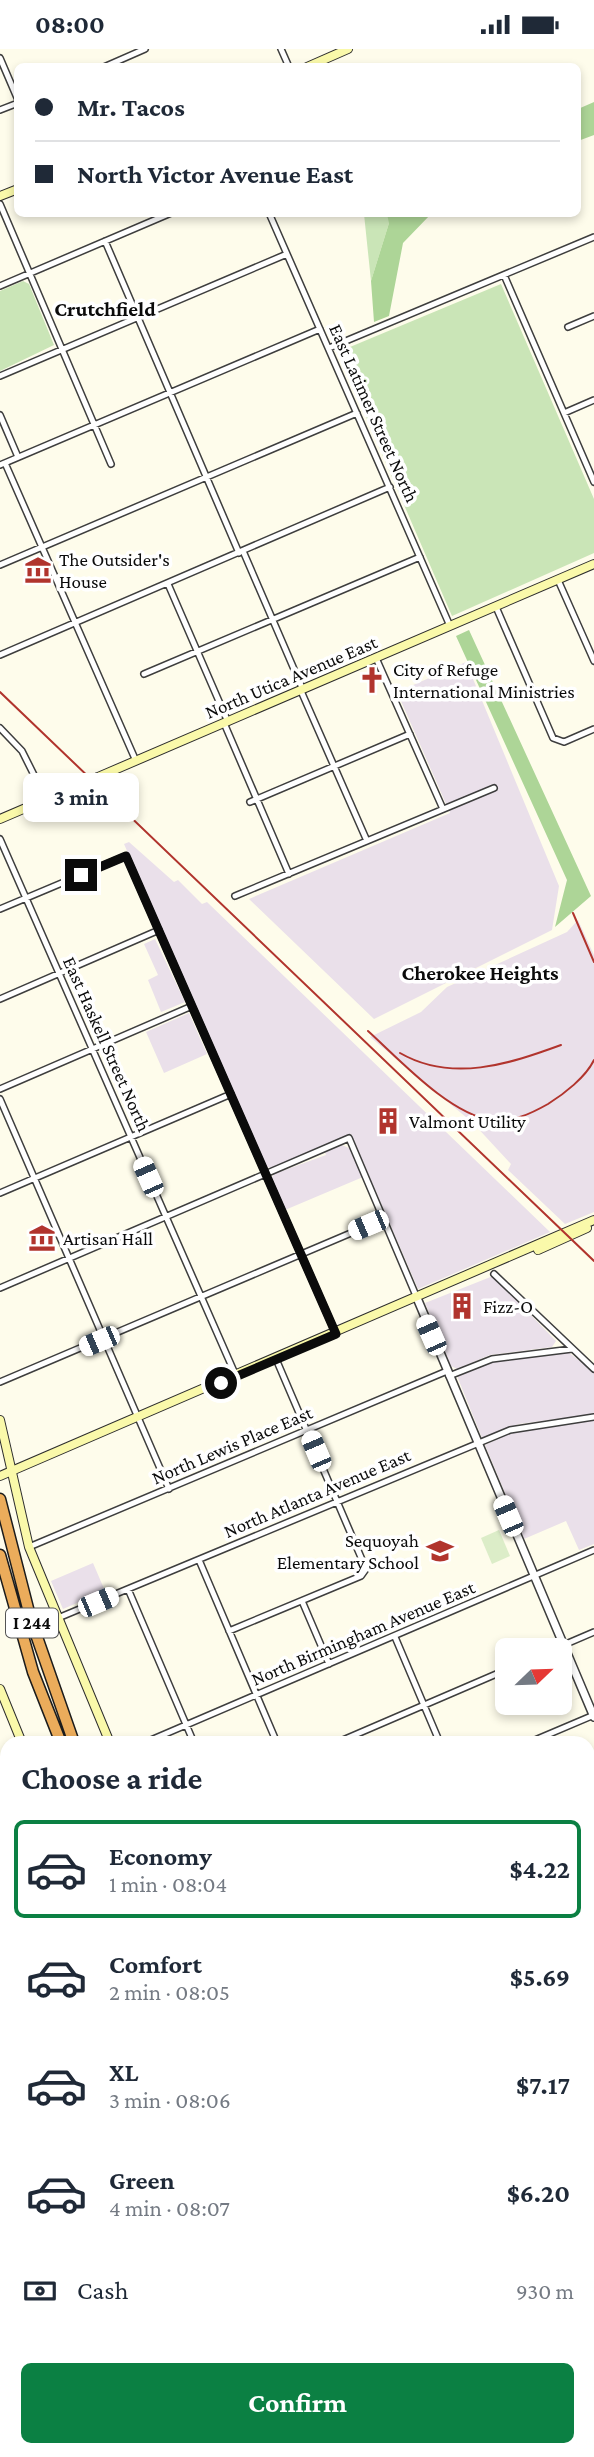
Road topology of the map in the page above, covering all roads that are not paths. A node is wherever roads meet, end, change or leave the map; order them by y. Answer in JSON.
{"nodes":[{"id":1,"x":145,"y":49,"type":"edge"},
{"id":2,"x":348,"y":49,"type":"edge"},
{"id":3,"x":0,"y":58,"type":"edge"},
{"id":4,"x":113,"y":63,"type":"edge"},
{"id":5,"x":316,"y":63,"type":"edge"},
{"id":6,"x":14,"y":91,"type":"edge"},
{"id":7,"x":0,"y":204,"type":"edge"},
{"id":8,"x":162,"y":217,"type":"edge"},
{"id":9,"x":270,"y":217,"type":"edge"},
{"id":10,"x":594,"y":237,"type":"edge"},
{"id":11,"x":105,"y":241,"type":"junction"},
{"id":12,"x":287,"y":254,"type":"junction"},
{"id":13,"x":29,"y":274,"type":"junction"},
{"id":14,"x":504,"y":275,"type":"junction"},
{"id":15,"x":0,"y":286,"type":"edge"},
{"id":16,"x":594,"y":316,"type":"edge"},
{"id":17,"x":137,"y":317,"type":"junction"},
{"id":18,"x":568,"y":327,"type":"dead end"},
{"id":19,"x":320,"y":329,"type":"junction"},
{"id":20,"x":329,"y":348,"type":"junction"},
{"id":21,"x":62,"y":350,"type":"junction"},
{"id":22,"x":0,"y":376,"type":"edge"},
{"id":23,"x":169,"y":393,"type":"junction"},
{"id":24,"x":594,"y":400,"type":"edge"},
{"id":25,"x":357,"y":413,"type":"junction"},
{"id":26,"x":564,"y":413,"type":"junction"},
{"id":27,"x":0,"y":415,"type":"edge"},
{"id":28,"x":94,"y":425,"type":"junction"},
{"id":29,"x":18,"y":457,"type":"junction"},
{"id":30,"x":3,"y":464,"type":"edge"},
{"id":31,"x":111,"y":464,"type":"dead end"},
{"id":32,"x":206,"y":476,"type":"junction"},
{"id":33,"x":594,"y":482,"type":"edge"},
{"id":34,"x":390,"y":487,"type":"junction"},
{"id":35,"x":42,"y":547,"type":"junction"},
{"id":36,"x":241,"y":552,"type":"junction"},
{"id":37,"x":420,"y":557,"type":"junction"},
{"id":38,"x":594,"y":564,"type":"edge"},
{"id":39,"x":0,"y":565,"type":"edge"},
{"id":40,"x":558,"y":580,"type":"junction"},
{"id":41,"x":167,"y":584,"type":"junction"},
{"id":42,"x":496,"y":607,"type":"junction"},
{"id":43,"x":273,"y":620,"type":"junction"},
{"id":44,"x":75,"y":622,"type":"junction"},
{"id":45,"x":450,"y":626,"type":"junction"},
{"id":46,"x":197,"y":651,"type":"junction"},
{"id":47,"x":0,"y":655,"type":"edge"},
{"id":48,"x":376,"y":658,"type":"junction"},
{"id":49,"x":594,"y":660,"type":"edge"},
{"id":50,"x":144,"y":674,"type":"dead end"},
{"id":51,"x":302,"y":690,"type":"junction"},
{"id":52,"x":226,"y":722,"type":"junction"},
{"id":53,"x":0,"y":727,"type":"edge"},
{"id":54,"x":594,"y":729,"type":"edge"},
{"id":55,"x":410,"y":734,"type":"junction"},
{"id":56,"x":136,"y":761,"type":"junction"},
{"id":57,"x":334,"y":767,"type":"junction"},
{"id":58,"x":494,"y":788,"type":"dead end"},
{"id":59,"x":46,"y":799,"type":"junction"},
{"id":60,"x":254,"y":800,"type":"junction"},
{"id":61,"x":443,"y":809,"type":"junction"},
{"id":62,"x":0,"y":819,"type":"edge"},
{"id":63,"x":0,"y":839,"type":"edge"},
{"id":64,"x":367,"y":841,"type":"junction"},
{"id":65,"x":289,"y":874,"type":"junction"},
{"id":66,"x":235,"y":896,"type":"dead end"},
{"id":67,"x":26,"y":898,"type":"junction"},
{"id":68,"x":0,"y":909,"type":"edge"},
{"id":69,"x":159,"y":930,"type":"junction"},
{"id":70,"x":59,"y":973,"type":"junction"},
{"id":71,"x":0,"y":999,"type":"edge"},
{"id":72,"x":192,"y":1006,"type":"junction"},
{"id":73,"x":93,"y":1049,"type":"junction"},
{"id":74,"x":0,"y":1089,"type":"edge"},
{"id":75,"x":231,"y":1094,"type":"junction"},
{"id":76,"x":0,"y":1099,"type":"edge"},
{"id":77,"x":131,"y":1137,"type":"junction"},
{"id":78,"x":266,"y":1174,"type":"junction"},
{"id":79,"x":35,"y":1178,"type":"junction"},
{"id":80,"x":0,"y":1193,"type":"edge"},
{"id":81,"x":166,"y":1217,"type":"junction"},
{"id":82,"x":384,"y":1219,"type":"junction"},
{"id":83,"x":594,"y":1220,"type":"edge"},
{"id":84,"x":594,"y":1225,"type":"edge"},
{"id":85,"x":301,"y":1254,"type":"junction"},
{"id":86,"x":70,"y":1258,"type":"junction"},
{"id":87,"x":494,"y":1274,"type":"dead end"},
{"id":88,"x":460,"y":1280,"type":"junction"},
{"id":89,"x":0,"y":1288,"type":"edge"},
{"id":90,"x":201,"y":1297,"type":"junction"},
{"id":91,"x":417,"y":1298,"type":"junction"},
{"id":92,"x":336,"y":1334,"type":"junction"},
{"id":93,"x":106,"y":1338,"type":"junction"},
{"id":94,"x":572,"y":1349,"type":"junction"},
{"id":95,"x":276,"y":1359,"type":"junction"},
{"id":96,"x":594,"y":1369,"type":"edge"},
{"id":97,"x":448,"y":1374,"type":"junction"},
{"id":98,"x":236,"y":1376,"type":"junction"},
{"id":99,"x":0,"y":1383,"type":"edge"},
{"id":100,"x":594,"y":1417,"type":"edge"},
{"id":101,"x":139,"y":1418,"type":"junction"},
{"id":102,"x":0,"y":1420,"type":"edge"},
{"id":103,"x":307,"y":1431,"type":"junction"},
{"id":104,"x":477,"y":1443,"type":"junction"},
{"id":105,"x":5,"y":1474,"type":"edge"},
{"id":106,"x":169,"y":1489,"type":"junction"},
{"id":107,"x":0,"y":1499,"type":"edge"},
{"id":108,"x":338,"y":1501,"type":"junction"},
{"id":109,"x":29,"y":1547,"type":"junction"},
{"id":110,"x":594,"y":1550,"type":"edge"},
{"id":111,"x":0,"y":1555,"type":"edge"},
{"id":112,"x":199,"y":1560,"type":"junction"},
{"id":113,"x":534,"y":1576,"type":"junction"},
{"id":114,"x":128,"y":1589,"type":"junction"},
{"id":115,"x":302,"y":1601,"type":"junction"},
{"id":116,"x":58,"y":1618,"type":"junction"},
{"id":117,"x":229,"y":1631,"type":"junction"},
{"id":118,"x":594,"y":1632,"type":"edge"},
{"id":119,"x":394,"y":1637,"type":"junction"},
{"id":120,"x":561,"y":1638,"type":"edge"},
{"id":121,"x":572,"y":1642,"type":"edge"},
{"id":122,"x":329,"y":1664,"type":"junction"},
{"id":123,"x":572,"y":1664,"type":"edge"},
{"id":124,"x":495,"y":1675,"type":"edge"},
{"id":125,"x":0,"y":1689,"type":"edge"},
{"id":126,"x":257,"y":1695,"type":"junction"},
{"id":127,"x":424,"y":1705,"type":"junction"},
{"id":128,"x":594,"y":1716,"type":"edge"},
{"id":129,"x":187,"y":1725,"type":"junction"},
{"id":130,"x":19,"y":1736,"type":"edge"},
{"id":131,"x":58,"y":1736,"type":"edge"},
{"id":132,"x":72,"y":1736,"type":"edge"},
{"id":133,"x":107,"y":1736,"type":"edge"},
{"id":134,"x":161,"y":1736,"type":"edge"},
{"id":135,"x":191,"y":1736,"type":"edge"},
{"id":136,"x":274,"y":1736,"type":"edge"},
{"id":137,"x":352,"y":1736,"type":"edge"},
{"id":138,"x":437,"y":1736,"type":"edge"},
{"id":139,"x":545,"y":1736,"type":"edge"}],
"edges":[{"from":1,"to":4,"type":"street"},
{"from":2,"to":5,"type":"main road"},
{"from":3,"to":6,"type":"street"},
{"from":7,"to":13,"type":"street"},
{"from":8,"to":11,"type":"street"},
{"from":9,"to":12,"type":"street","name":"East Latimer Street North"},
{"from":10,"to":14,"type":"street"},
{"from":11,"to":13,"type":"street"},
{"from":11,"to":17,"type":"street"},
{"from":12,"to":17,"type":"street"},
{"from":12,"to":19,"type":"street","name":"East Latimer Street North"},
{"from":13,"to":15,"type":"street"},
{"from":13,"to":21,"type":"street"},
{"from":14,"to":20,"type":"street"},
{"from":14,"to":26,"type":"street"},
{"from":16,"to":18,"type":"street"},
{"from":17,"to":21,"type":"street"},
{"from":17,"to":23,"type":"street"},
{"from":19,"to":20,"type":"street","name":"East Latimer Street North"},
{"from":19,"to":23,"type":"street"},
{"from":20,"to":25,"type":"street","name":"East Latimer Street North"},
{"from":21,"to":22,"type":"street"},
{"from":21,"to":28,"type":"street"},
{"from":23,"to":28,"type":"street"},
{"from":23,"to":32,"type":"street"},
{"from":24,"to":26,"type":"street"},
{"from":25,"to":32,"type":"street"},
{"from":25,"to":34,"type":"street","name":"East Latimer Street North"},
{"from":26,"to":33,"type":"street"},
{"from":27,"to":29,"type":"street"},
{"from":28,"to":29,"type":"street"},
{"from":28,"to":31,"type":"street"},
{"from":29,"to":30,"type":"street"},
{"from":30,"to":35,"type":"street"},
{"from":32,"to":35,"type":"street"},
{"from":32,"to":36,"type":"street"},
{"from":34,"to":36,"type":"street"},
{"from":34,"to":37,"type":"street","name":"East Latimer Street North"},
{"from":35,"to":39,"type":"street"},
{"from":35,"to":44,"type":"street"},
{"from":36,"to":41,"type":"street"},
{"from":36,"to":43,"type":"street"},
{"from":37,"to":43,"type":"street"},
{"from":37,"to":45,"type":"street","name":"East Latimer Street North"},
{"from":38,"to":40,"type":"main road","name":"North Utica Avenue East"},
{"from":40,"to":42,"type":"main road","name":"North Utica Avenue East"},
{"from":40,"to":49,"type":"street"},
{"from":41,"to":44,"type":"street"},
{"from":41,"to":46,"type":"street"},
{"from":42,"to":45,"type":"main road","name":"North Utica Avenue East"},
{"from":42,"to":54,"type":"street"},
{"from":43,"to":46,"type":"street"},
{"from":43,"to":51,"type":"street"},
{"from":44,"to":47,"type":"street"},
{"from":44,"to":56,"type":"street"},
{"from":45,"to":48,"type":"main road","name":"North Utica Avenue East"},
{"from":46,"to":50,"type":"street"},
{"from":46,"to":52,"type":"street"},
{"from":48,"to":51,"type":"main road","name":"North Utica Avenue East"},
{"from":48,"to":55,"type":"street"},
{"from":51,"to":52,"type":"main road","name":"North Utica Avenue East"},
{"from":51,"to":57,"type":"street"},
{"from":52,"to":56,"type":"main road","name":"North Utica Avenue East"},
{"from":52,"to":60,"type":"street"},
{"from":53,"to":59,"type":"street"},
{"from":55,"to":57,"type":"street"},
{"from":55,"to":61,"type":"street"},
{"from":56,"to":59,"type":"main road","name":"North Utica Avenue East","bridge":true},
{"from":57,"to":60,"type":"street"},
{"from":57,"to":64,"type":"street"},
{"from":58,"to":61,"type":"street"},
{"from":59,"to":62,"type":"main road","name":"North Utica Avenue East"},
{"from":60,"to":65,"type":"street"},
{"from":61,"to":64,"type":"street"},
{"from":63,"to":67,"type":"street","name":"East Haskell Street North"},
{"from":64,"to":65,"type":"street"},
{"from":65,"to":66,"type":"street"},
{"from":67,"to":68,"type":"street"},
{"from":67,"to":69,"type":"street"},
{"from":67,"to":70,"type":"street","name":"East Haskell Street North"},
{"from":69,"to":70,"type":"street"},
{"from":69,"to":72,"type":"street"},
{"from":70,"to":71,"type":"street"},
{"from":70,"to":73,"type":"street","name":"East Haskell Street North"},
{"from":72,"to":73,"type":"street"},
{"from":72,"to":75,"type":"street"},
{"from":73,"to":74,"type":"street"},
{"from":73,"to":77,"type":"street","name":"East Haskell Street North"},
{"from":75,"to":77,"type":"street"},
{"from":75,"to":78,"type":"street"},
{"from":76,"to":79,"type":"street"},
{"from":77,"to":79,"type":"street"},
{"from":77,"to":81,"type":"street","name":"East Haskell Street North"},
{"from":78,"to":81,"type":"street"},
{"from":78,"to":82,"type":"street"},
{"from":78,"to":85,"type":"street"},
{"from":79,"to":80,"type":"street"},
{"from":79,"to":86,"type":"street"},
{"from":81,"to":86,"type":"street"},
{"from":81,"to":90,"type":"street","name":"East Haskell Street North"},
{"from":82,"to":85,"type":"street"},
{"from":82,"to":91,"type":"street"},
{"from":83,"to":88,"type":"main road"},
{"from":84,"to":88,"type":"main road"},
{"from":85,"to":90,"type":"street"},
{"from":85,"to":92,"type":"street"},
{"from":86,"to":89,"type":"street"},
{"from":86,"to":93,"type":"street"},
{"from":87,"to":94,"type":"street"},
{"from":88,"to":91,"type":"main road"},
{"from":90,"to":93,"type":"street"},
{"from":90,"to":98,"type":"street","name":"East Haskell Street North"},
{"from":91,"to":92,"type":"main road"},
{"from":91,"to":97,"type":"street"},
{"from":92,"to":95,"type":"main road"},
{"from":93,"to":99,"type":"street"},
{"from":93,"to":101,"type":"street"},
{"from":94,"to":96,"type":"street"},
{"from":94,"to":97,"type":"street","name":"North Lewis Place East"},
{"from":95,"to":98,"type":"main road"},
{"from":95,"to":103,"type":"street"},
{"from":97,"to":103,"type":"street","name":"North Lewis Place East"},
{"from":97,"to":104,"type":"street"},
{"from":98,"to":101,"type":"main road"},
{"from":100,"to":104,"type":"street","name":"North Atlanta Avenue East"},
{"from":101,"to":105,"type":"main road"},
{"from":101,"to":106,"type":"street"},
{"from":102,"to":105,"type":"main road"},
{"from":103,"to":106,"type":"street","name":"North Lewis Place East"},
{"from":103,"to":108,"type":"street"},
{"from":104,"to":108,"type":"street","name":"North Atlanta Avenue East"},
{"from":104,"to":113,"type":"street"},
{"from":105,"to":109,"type":"main road"},
{"from":106,"to":109,"type":"street","name":"North Lewis Place East"},
{"from":107,"to":132,"type":"highway","number":"I 244"},
{"from":108,"to":112,"type":"street","name":"North Atlanta Avenue East"},
{"from":108,"to":115,"type":"street"},
{"from":109,"to":116,"type":"main road"},
{"from":110,"to":113,"type":"street","name":"North Birmingham Avenue East"},
{"from":111,"to":131,"type":"highway","number":"I 244"},
{"from":112,"to":114,"type":"street","name":"North Atlanta Avenue East"},
{"from":112,"to":117,"type":"street"},
{"from":113,"to":119,"type":"street","name":"North Birmingham Avenue East"},
{"from":113,"to":120,"type":"street"},
{"from":114,"to":116,"type":"street","name":"North Atlanta Avenue East"},
{"from":114,"to":129,"type":"street"},
{"from":115,"to":117,"type":"street"},
{"from":115,"to":122,"type":"street"},
{"from":116,"to":133,"type":"main road"},
{"from":117,"to":126,"type":"street"},
{"from":118,"to":121,"type":"street"},
{"from":119,"to":122,"type":"street","name":"North Birmingham Avenue East"},
{"from":119,"to":127,"type":"street"},
{"from":122,"to":126,"type":"street","name":"North Birmingham Avenue East"},
{"from":123,"to":128,"type":"street"},
{"from":124,"to":127,"type":"street"},
{"from":125,"to":130,"type":"main road"},
{"from":126,"to":129,"type":"street","name":"North Birmingham Avenue East"},
{"from":126,"to":136,"type":"street"},
{"from":127,"to":137,"type":"street"},
{"from":127,"to":138,"type":"street"},
{"from":128,"to":139,"type":"street"},
{"from":129,"to":134,"type":"street","name":"North Birmingham Avenue East"},
{"from":129,"to":135,"type":"street"}]}
